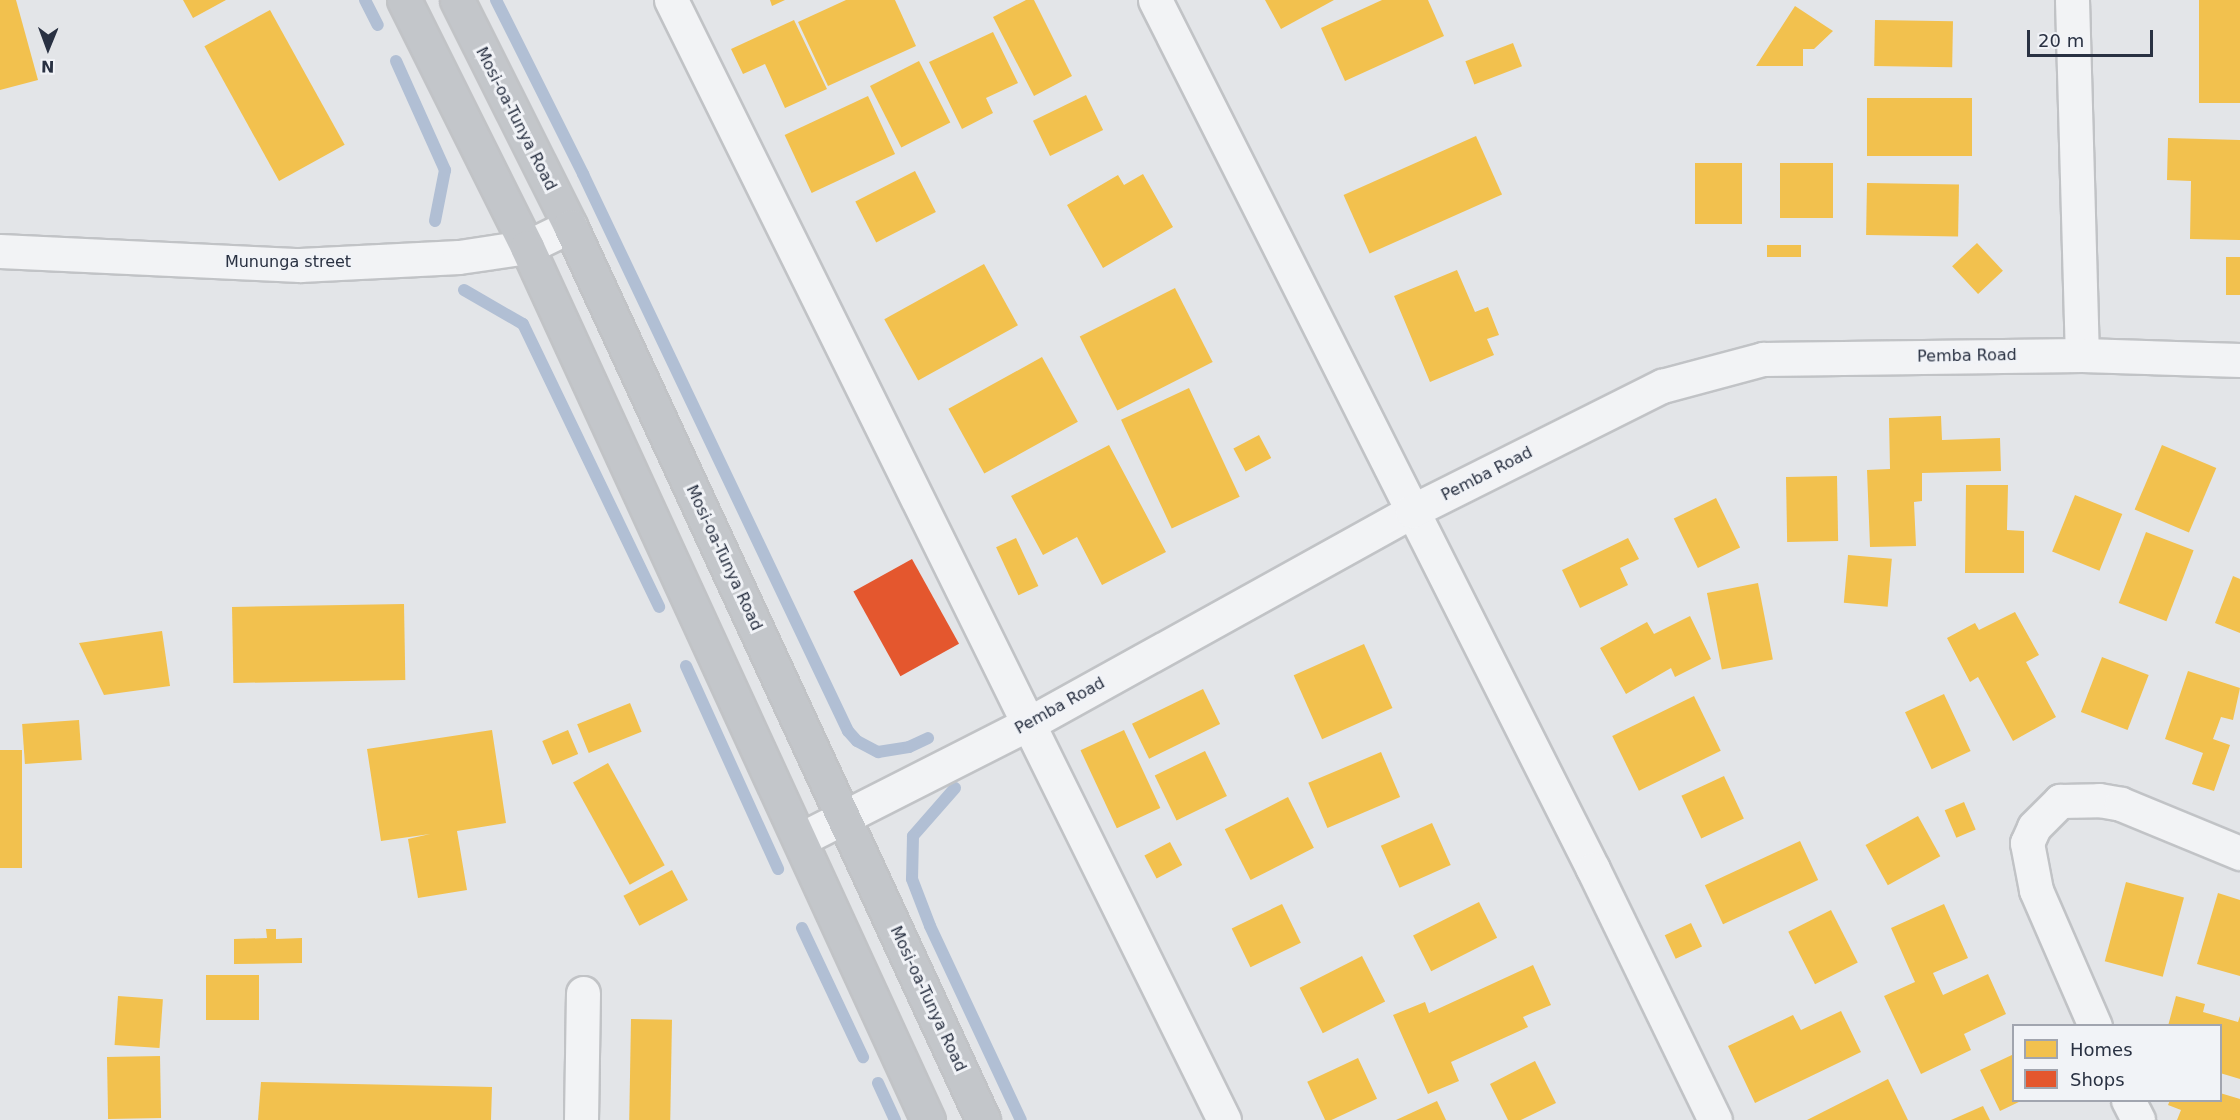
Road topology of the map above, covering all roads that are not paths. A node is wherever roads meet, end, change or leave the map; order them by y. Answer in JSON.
{"nodes":[{"id":1,"x":404,"y":0,"type":"edge"},
{"id":2,"x":457,"y":0,"type":"edge"},
{"id":3,"x":671,"y":0,"type":"edge"},
{"id":4,"x":1155,"y":0,"type":"edge"},
{"id":5,"x":2072,"y":0,"type":"edge"},
{"id":6,"x":570,"y":226,"type":"junction"},
{"id":7,"x":527,"y":247,"type":"junction"},
{"id":8,"x":0,"y":251,"type":"edge"},
{"id":9,"x":2082,"y":355,"type":"junction"},
{"id":10,"x":2236,"y":366,"type":"edge"},
{"id":11,"x":1412,"y":512,"type":"junction"},
{"id":12,"x":1028,"y":724,"type":"junction"},
{"id":13,"x":844,"y":817,"type":"junction"},
{"id":14,"x":801,"y":839,"type":"junction"},
{"id":15,"x":2240,"y":853,"type":"edge"},
{"id":16,"x":583,"y":993,"type":"dead end"},
{"id":17,"x":2094,"y":1024,"type":"edge"},
{"id":18,"x":2129,"y":1102,"type":"edge"},
{"id":19,"x":581,"y":1120,"type":"edge"},
{"id":20,"x":928,"y":1120,"type":"edge"},
{"id":21,"x":984,"y":1120,"type":"edge"},
{"id":22,"x":1224,"y":1120,"type":"edge"},
{"id":23,"x":1715,"y":1120,"type":"edge"},
{"id":24,"x":2138,"y":1120,"type":"edge"}],
"edges":[{"from":1,"to":7,"type":"main road"},
{"from":2,"to":6,"type":"main road","name":"Mosi-oa-Tunya Road"},
{"from":3,"to":12,"type":"street"},
{"from":4,"to":11,"type":"street"},
{"from":5,"to":9,"type":"street"},
{"from":6,"to":7,"type":"street","name":"Mununga street"},
{"from":6,"to":13,"type":"main road","name":"Mosi-oa-Tunya Road"},
{"from":7,"to":8,"type":"street","name":"Mununga street"},
{"from":7,"to":14,"type":"main road"},
{"from":9,"to":10,"type":"street","name":"Pemba Road"},
{"from":9,"to":11,"type":"street","name":"Pemba Road"},
{"from":11,"to":12,"type":"street","name":"Pemba Road"},
{"from":11,"to":23,"type":"street"},
{"from":12,"to":13,"type":"street","name":"Pemba Road"},
{"from":12,"to":22,"type":"street"},
{"from":13,"to":14,"type":"street","name":"Pemba Road"},
{"from":13,"to":21,"type":"main road","name":"Mosi-oa-Tunya Road"},
{"from":14,"to":20,"type":"main road"},
{"from":15,"to":17,"type":"street"},
{"from":16,"to":19,"type":"street"},
{"from":18,"to":24,"type":"street"}]}
